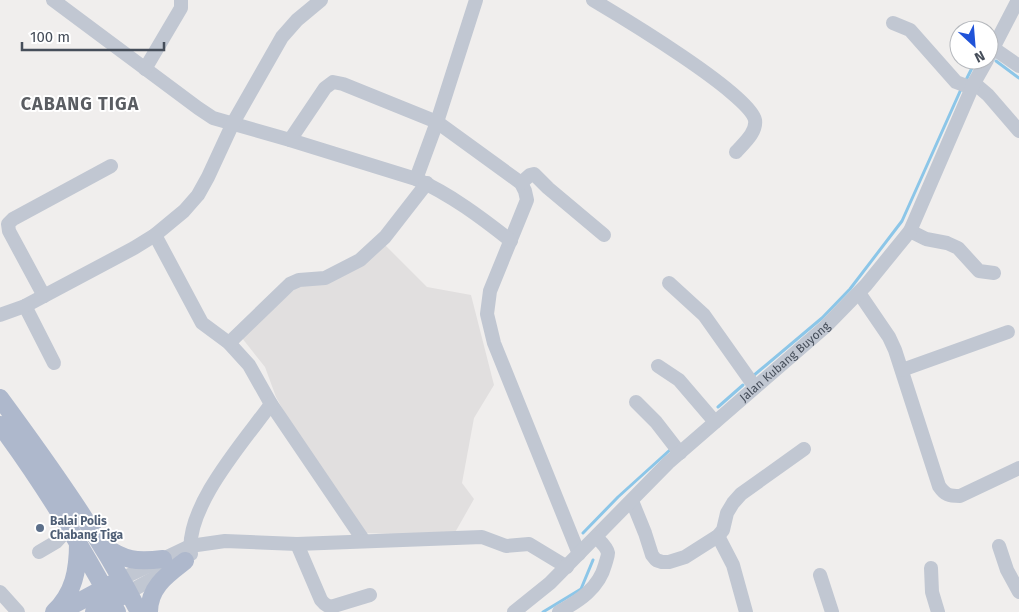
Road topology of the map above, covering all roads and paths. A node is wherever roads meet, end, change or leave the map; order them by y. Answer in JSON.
{"nodes":[{"id":1,"x":52,"y":0,"type":"edge"},
{"id":2,"x":181,"y":0,"type":"edge"},
{"id":3,"x":321,"y":0,"type":"edge"},
{"id":4,"x":476,"y":0,"type":"edge"},
{"id":5,"x":593,"y":0,"type":"edge"},
{"id":6,"x":1018,"y":0,"type":"edge"},
{"id":7,"x":893,"y":23,"type":"dead end"},
{"id":8,"x":999,"y":37,"type":"edge"},
{"id":9,"x":999,"y":58,"type":"edge"},
{"id":10,"x":1019,"y":66,"type":"edge"},
{"id":11,"x":145,"y":70,"type":"junction"},
{"id":12,"x":979,"y":70,"type":"edge"},
{"id":13,"x":968,"y":85,"type":"junction"},
{"id":14,"x":438,"y":122,"type":"junction"},
{"id":15,"x":233,"y":123,"type":"junction"},
{"id":16,"x":1019,"y":131,"type":"edge"},
{"id":17,"x":290,"y":140,"type":"junction"},
{"id":18,"x":736,"y":152,"type":"dead end"},
{"id":19,"x":111,"y":166,"type":"dead end"},
{"id":20,"x":422,"y":181,"type":"junction"},
{"id":21,"x":520,"y":183,"type":"junction"},
{"id":22,"x":910,"y":231,"type":"junction"},
{"id":23,"x":155,"y":235,"type":"junction"},
{"id":24,"x":604,"y":235,"type":"dead end"},
{"id":25,"x":511,"y":241,"type":"junction"},
{"id":26,"x":994,"y":273,"type":"dead end"},
{"id":27,"x":670,"y":283,"type":"dead end"},
{"id":28,"x":859,"y":292,"type":"junction"},
{"id":29,"x":44,"y":296,"type":"junction"},
{"id":30,"x":25,"y":306,"type":"junction"},
{"id":31,"x":0,"y":315,"type":"edge"},
{"id":32,"x":1008,"y":332,"type":"dead end"},
{"id":33,"x":229,"y":343,"type":"junction"},
{"id":34,"x":54,"y":363,"type":"dead end"},
{"id":35,"x":658,"y":366,"type":"dead end"},
{"id":36,"x":902,"y":370,"type":"junction"},
{"id":37,"x":755,"y":388,"type":"junction"},
{"id":38,"x":0,"y":398,"type":"edge"},
{"id":39,"x":636,"y":402,"type":"dead end"},
{"id":40,"x":271,"y":404,"type":"junction"},
{"id":41,"x":715,"y":422,"type":"junction"},
{"id":42,"x":0,"y":425,"type":"edge"},
{"id":43,"x":804,"y":449,"type":"dead end"},
{"id":44,"x":680,"y":453,"type":"junction"},
{"id":45,"x":1019,"y":468,"type":"edge"},
{"id":46,"x":632,"y":501,"type":"junction"},
{"id":47,"x":69,"y":528,"type":"junction"},
{"id":48,"x":718,"y":536,"type":"junction"},
{"id":49,"x":596,"y":537,"type":"junction"},
{"id":50,"x":364,"y":541,"type":"junction"},
{"id":51,"x":78,"y":543,"type":"junction"},
{"id":52,"x":100,"y":543,"type":"junction"},
{"id":53,"x":298,"y":544,"type":"junction"},
{"id":54,"x":999,"y":546,"type":"dead end"},
{"id":55,"x":39,"y":552,"type":"dead end"},
{"id":56,"x":579,"y":554,"type":"junction"},
{"id":57,"x":189,"y":555,"type":"junction"},
{"id":58,"x":163,"y":559,"type":"junction"},
{"id":59,"x":567,"y":566,"type":"junction"},
{"id":60,"x":932,"y":568,"type":"dead end"},
{"id":61,"x":820,"y":575,"type":"dead end"},
{"id":62,"x":125,"y":586,"type":"junction"},
{"id":63,"x":0,"y":592,"type":"edge"},
{"id":64,"x":1019,"y":592,"type":"edge"},
{"id":65,"x":370,"y":595,"type":"dead end"},
{"id":66,"x":111,"y":601,"type":"edge"},
{"id":67,"x":18,"y":612,"type":"edge"},
{"id":68,"x":54,"y":612,"type":"edge"},
{"id":69,"x":60,"y":612,"type":"edge"},
{"id":70,"x":94,"y":612,"type":"edge"},
{"id":71,"x":138,"y":612,"type":"edge"},
{"id":72,"x":149,"y":612,"type":"edge"},
{"id":73,"x":514,"y":612,"type":"edge"},
{"id":74,"x":559,"y":612,"type":"edge"},
{"id":75,"x":746,"y":612,"type":"edge"},
{"id":76,"x":832,"y":612,"type":"edge"},
{"id":77,"x":938,"y":612,"type":"edge"}],
"edges":[{"from":1,"to":11,"type":"street"},
{"from":2,"to":11,"type":"street"},
{"from":3,"to":15,"type":"street"},
{"from":4,"to":14,"type":"street"},
{"from":5,"to":18,"type":"street"},
{"from":6,"to":8,"type":"street","name":"Jalan Kubang Buyong"},
{"from":7,"to":13,"type":"street"},
{"from":9,"to":10,"type":"street"},
{"from":11,"to":15,"type":"street"},
{"from":12,"to":13,"type":"street","name":"Jalan Kubang Buyong"},
{"from":13,"to":16,"type":"street"},
{"from":13,"to":22,"type":"street","name":"Jalan Kubang Buyong"},
{"from":14,"to":17,"type":"street"},
{"from":14,"to":20,"type":"street"},
{"from":14,"to":21,"type":"street"},
{"from":15,"to":17,"type":"street"},
{"from":15,"to":23,"type":"street"},
{"from":17,"to":20,"type":"street"},
{"from":19,"to":29,"type":"street"},
{"from":20,"to":25,"type":"street"},
{"from":20,"to":33,"type":"street"},
{"from":21,"to":24,"type":"street"},
{"from":21,"to":25,"type":"street"},
{"from":22,"to":26,"type":"street"},
{"from":22,"to":28,"type":"street","name":"Jalan Kubang Buyong"},
{"from":23,"to":29,"type":"street"},
{"from":23,"to":33,"type":"street"},
{"from":25,"to":56,"type":"street"},
{"from":27,"to":37,"type":"street"},
{"from":28,"to":36,"type":"street"},
{"from":28,"to":37,"type":"street","name":"Jalan Kubang Buyong"},
{"from":29,"to":30,"type":"street"},
{"from":30,"to":31,"type":"street"},
{"from":30,"to":34,"type":"street"},
{"from":32,"to":36,"type":"street"},
{"from":33,"to":40,"type":"street"},
{"from":35,"to":41,"type":"street"},
{"from":36,"to":45,"type":"street"},
{"from":37,"to":41,"type":"street","name":"Jalan Kubang Buyong"},
{"from":38,"to":52,"type":"main road"},
{"from":39,"to":44,"type":"street"},
{"from":40,"to":50,"type":"street"},
{"from":40,"to":57,"type":"street"},
{"from":41,"to":44,"type":"street","name":"Jalan Kubang Buyong"},
{"from":42,"to":47,"type":"main road"},
{"from":43,"to":48,"type":"street"},
{"from":44,"to":46,"type":"street","name":"Jalan Kubang Buyong"},
{"from":46,"to":48,"type":"street"},
{"from":46,"to":49,"type":"street","name":"Jalan Kubang Buyong"},
{"from":47,"to":51,"type":"main road"},
{"from":47,"to":55,"type":"street"},
{"from":48,"to":75,"type":"street"},
{"from":49,"to":56,"type":"street","name":"Jalan Kubang Buyong"},
{"from":49,"to":74,"type":"street"},
{"from":50,"to":53,"type":"street"},
{"from":50,"to":59,"type":"street"},
{"from":51,"to":66,"type":"main road"},
{"from":51,"to":68,"type":"main road"},
{"from":52,"to":58,"type":"main road"},
{"from":52,"to":62,"type":"main road"},
{"from":53,"to":57,"type":"street"},
{"from":53,"to":65,"type":"street"},
{"from":54,"to":64,"type":"street"},
{"from":56,"to":59,"type":"street","name":"Jalan Kubang Buyong"},
{"from":57,"to":58,"type":"street"},
{"from":57,"to":62,"type":"street"},
{"from":57,"to":72,"type":"main road"},
{"from":58,"to":62,"type":"street"},
{"from":59,"to":73,"type":"street","name":"Jalan Kubang Buyong"},
{"from":60,"to":77,"type":"street"},
{"from":61,"to":76,"type":"street"},
{"from":62,"to":66,"type":"main road"},
{"from":62,"to":71,"type":"main road"},
{"from":63,"to":67,"type":"street"},
{"from":66,"to":69,"type":"main road"},
{"from":66,"to":70,"type":"main road"}]}
